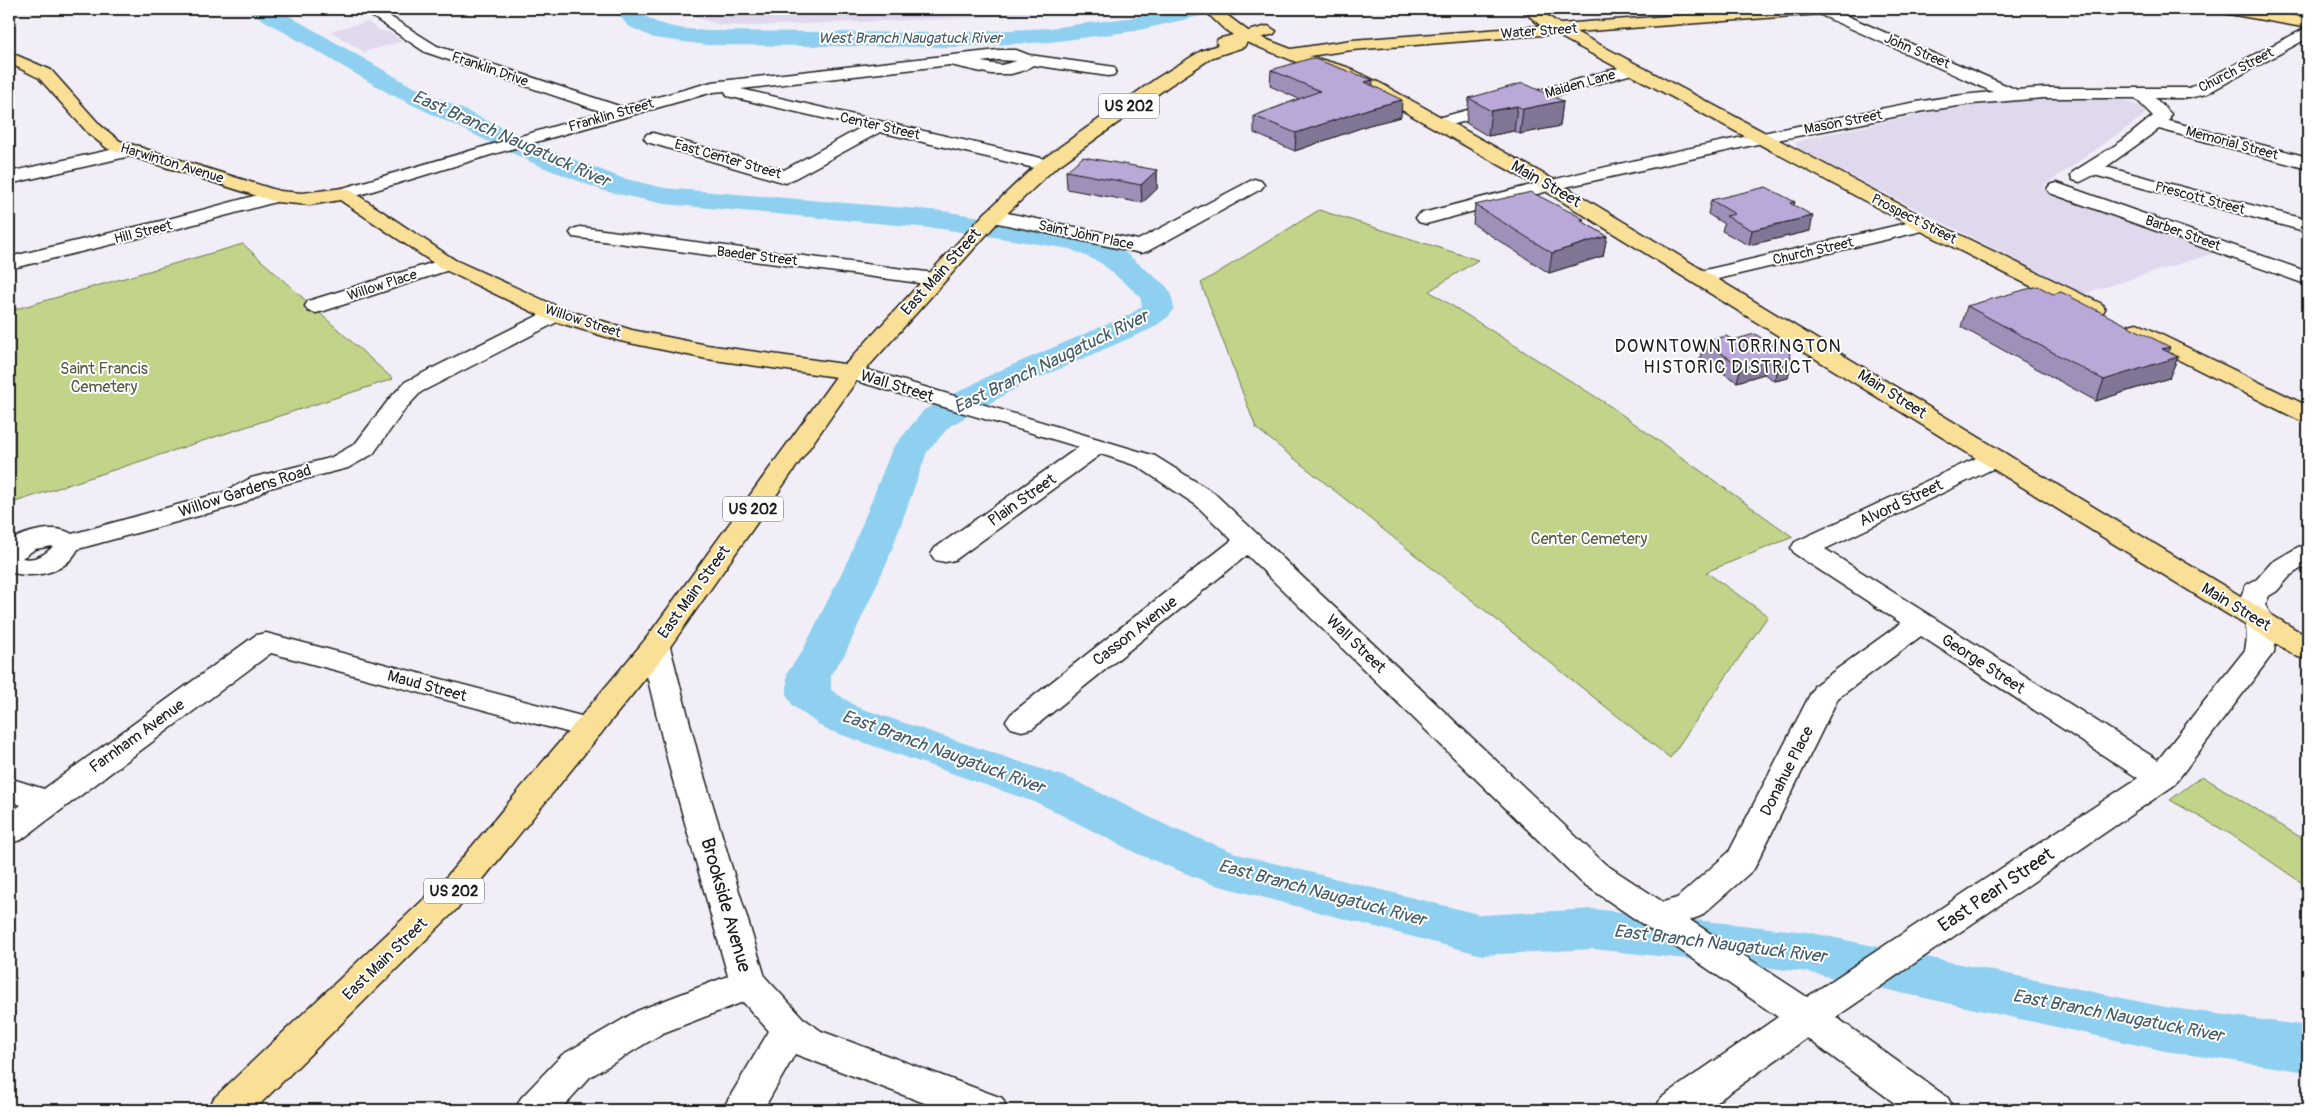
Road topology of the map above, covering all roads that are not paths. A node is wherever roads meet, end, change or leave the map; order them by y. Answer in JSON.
{"nodes":[{"id":1,"x":368,"y":9,"type":"edge"},
{"id":2,"x":1528,"y":9,"type":"edge"},
{"id":3,"x":1820,"y":9,"type":"edge"},
{"id":4,"x":2229,"y":9,"type":"edge"},
{"id":5,"x":1216,"y":15,"type":"edge"},
{"id":6,"x":2308,"y":23,"type":"edge"},
{"id":7,"x":1243,"y":29,"type":"junction"},
{"id":8,"x":1559,"y":30,"type":"junction"},
{"id":9,"x":1268,"y":31,"type":"joint"},
{"id":10,"x":2308,"y":32,"type":"edge"},
{"id":11,"x":1308,"y":50,"type":"junction"},
{"id":12,"x":1287,"y":54,"type":"junction"},
{"id":13,"x":9,"y":57,"type":"edge"},
{"id":14,"x":1633,"y":69,"type":"junction"},
{"id":15,"x":1108,"y":71,"type":"dead end"},
{"id":16,"x":1341,"y":71,"type":"junction"},
{"id":17,"x":712,"y":87,"type":"junction"},
{"id":18,"x":2141,"y":94,"type":"junction"},
{"id":19,"x":2014,"y":95,"type":"junction"},
{"id":20,"x":620,"y":112,"type":"junction"},
{"id":21,"x":1441,"y":123,"type":"junction"},
{"id":22,"x":2156,"y":123,"type":"junction"},
{"id":23,"x":879,"y":125,"type":"junction"},
{"id":24,"x":653,"y":138,"type":"dead end"},
{"id":25,"x":1762,"y":138,"type":"junction"},
{"id":26,"x":133,"y":150,"type":"junction"},
{"id":27,"x":2308,"y":163,"type":"edge"},
{"id":28,"x":1047,"y":165,"type":"junction"},
{"id":29,"x":2091,"y":169,"type":"junction"},
{"id":30,"x":9,"y":178,"type":"edge"},
{"id":31,"x":1254,"y":185,"type":"dead end"},
{"id":32,"x":1549,"y":185,"type":"junction"},
{"id":33,"x":343,"y":194,"type":"junction"},
{"id":34,"x":276,"y":196,"type":"junction"},
{"id":35,"x":992,"y":217,"type":"junction"},
{"id":36,"x":1426,"y":218,"type":"dead end"},
{"id":37,"x":1924,"y":225,"type":"junction"},
{"id":38,"x":2308,"y":226,"type":"edge"},
{"id":39,"x":580,"y":233,"type":"dead end"},
{"id":40,"x":9,"y":263,"type":"edge"},
{"id":41,"x":448,"y":264,"type":"junction"},
{"id":42,"x":1701,"y":277,"type":"junction"},
{"id":43,"x":934,"y":278,"type":"junction"},
{"id":44,"x":2308,"y":279,"type":"edge"},
{"id":45,"x":316,"y":306,"type":"dead end"},
{"id":46,"x":555,"y":314,"type":"junction"},
{"id":47,"x":851,"y":372,"type":"junction"},
{"id":48,"x":2308,"y":415,"type":"edge"},
{"id":49,"x":1098,"y":445,"type":"junction"},
{"id":50,"x":1996,"y":458,"type":"junction"},
{"id":51,"x":1248,"y":541,"type":"junction"},
{"id":52,"x":67,"y":544,"type":"junction"},
{"id":53,"x":1805,"y":548,"type":"joint"},
{"id":54,"x":2308,"y":553,"type":"edge"},
{"id":55,"x":945,"y":554,"type":"dead end"},
{"id":56,"x":9,"y":556,"type":"edge"},
{"id":57,"x":9,"y":562,"type":"edge"},
{"id":58,"x":2260,"y":622,"type":"junction"},
{"id":59,"x":1920,"y":623,"type":"junction"},
{"id":60,"x":266,"y":642,"type":"joint"},
{"id":61,"x":655,"y":647,"type":"junction"},
{"id":62,"x":2308,"y":650,"type":"edge"},
{"id":63,"x":1022,"y":721,"type":"dead end"},
{"id":64,"x":590,"y":728,"type":"junction"},
{"id":65,"x":2162,"y":778,"type":"junction"},
{"id":66,"x":9,"y":788,"type":"edge"},
{"id":67,"x":47,"y":802,"type":"junction"},
{"id":68,"x":9,"y":831,"type":"edge"},
{"id":69,"x":1660,"y":919,"type":"junction"},
{"id":70,"x":749,"y":984,"type":"junction"},
{"id":71,"x":1822,"y":1007,"type":"junction"},
{"id":72,"x":790,"y":1029,"type":"junction"},
{"id":73,"x":228,"y":1110,"type":"edge"},
{"id":74,"x":535,"y":1110,"type":"edge"},
{"id":75,"x":742,"y":1110,"type":"edge"},
{"id":76,"x":988,"y":1110,"type":"edge"},
{"id":77,"x":1675,"y":1110,"type":"edge"},
{"id":78,"x":1934,"y":1110,"type":"edge"}],
"edges":[{"from":1,"to":20,"type":"street","name":"Franklin Drive"},
{"from":2,"to":8,"type":"main road","name":"Prospect Street"},
{"from":3,"to":8,"type":"main road","name":"Water Street"},
{"from":3,"to":19,"type":"street","name":"John Street"},
{"from":4,"to":6,"type":"main road"},
{"from":5,"to":7,"type":"main road","name":"Main Street"},
{"from":7,"to":9,"type":"main road","name":"East Main Street","number":"US 202"},
{"from":7,"to":12,"type":"main road","name":"Main Street"},
{"from":7,"to":28,"type":"main road","name":"East Main Street","number":"US 202"},
{"from":8,"to":11,"type":"main road","name":"Water Street"},
{"from":8,"to":14,"type":"main road","name":"Prospect Street"},
{"from":9,"to":11,"type":"main road","name":"Main Street"},
{"from":10,"to":18,"type":"street","name":"Church Street"},
{"from":11,"to":12,"type":"main road","name":"Water Street"},
{"from":11,"to":16,"type":"main road","name":"Main Street"},
{"from":12,"to":16,"type":"main road","name":"Main Street"},
{"from":13,"to":26,"type":"main road","name":"Harwinton Avenue"},
{"from":14,"to":21,"type":"street","name":"Maiden Lane"},
{"from":14,"to":25,"type":"main road","name":"Prospect Street"},
{"from":15,"to":17,"type":"street","name":"Franklin Street"},
{"from":16,"to":21,"type":"main road","name":"Main Street"},
{"from":17,"to":20,"type":"street","name":"Franklin Street"},
{"from":17,"to":23,"type":"street","name":"Center Street"},
{"from":18,"to":19,"type":"street","name":"Mason Street"},
{"from":18,"to":22,"type":"street"},
{"from":19,"to":25,"type":"street","name":"Mason Street"},
{"from":20,"to":33,"type":"street","name":"Franklin Street"},
{"from":21,"to":32,"type":"main road","name":"Main Street"},
{"from":22,"to":27,"type":"street","name":"Memorial Street"},
{"from":22,"to":29,"type":"street"},
{"from":23,"to":24,"type":"street","name":"East Center Street"},
{"from":23,"to":28,"type":"street","name":"Center Street"},
{"from":25,"to":32,"type":"street","name":"Mason Street"},
{"from":25,"to":37,"type":"main road","name":"Prospect Street"},
{"from":26,"to":30,"type":"street"},
{"from":26,"to":34,"type":"main road","name":"Harwinton Avenue"},
{"from":28,"to":35,"type":"main road","name":"East Main Street","number":"US 202"},
{"from":29,"to":38,"type":"street","name":"Prescott Street"},
{"from":29,"to":44,"type":"street","name":"Barber Street"},
{"from":31,"to":35,"type":"street","name":"Saint John Place"},
{"from":32,"to":36,"type":"street","name":"Mason Street"},
{"from":32,"to":42,"type":"main road","name":"Main Street"},
{"from":33,"to":34,"type":"main road","name":"Franklin Street"},
{"from":33,"to":41,"type":"main road","name":"Willow Street"},
{"from":34,"to":40,"type":"street","name":"Hill Street"},
{"from":35,"to":43,"type":"main road","name":"East Main Street","number":"US 202"},
{"from":37,"to":42,"type":"street","name":"Church Street"},
{"from":37,"to":48,"type":"main road","name":"Prospect Street"},
{"from":39,"to":43,"type":"street","name":"Baeder Street"},
{"from":41,"to":45,"type":"street","name":"Willow Place"},
{"from":41,"to":46,"type":"main road","name":"Willow Street"},
{"from":42,"to":50,"type":"main road","name":"Main Street"},
{"from":43,"to":47,"type":"main road","name":"East Main Street","number":"US 202"},
{"from":46,"to":47,"type":"main road","name":"Willow Street"},
{"from":46,"to":52,"type":"street","name":"Willow Gardens Road"},
{"from":47,"to":49,"type":"street","name":"Wall Street"},
{"from":47,"to":61,"type":"main road","name":"East Main Street","number":"US 202"},
{"from":49,"to":51,"type":"street","name":"Wall Street"},
{"from":49,"to":55,"type":"street","name":"Plain Street"},
{"from":50,"to":53,"type":"street","name":"Alvord Street"},
{"from":50,"to":58,"type":"main road","name":"Main Street"},
{"from":51,"to":63,"type":"street","name":"Casson Avenue"},
{"from":51,"to":69,"type":"street","name":"Wall Street"},
{"from":52,"to":56,"type":"street","name":"Willow Gardens Road"},
{"from":52,"to":57,"type":"street","name":"Willow Gardens Road"},
{"from":53,"to":59,"type":"street","name":"George Street"},
{"from":54,"to":58,"type":"street"},
{"from":58,"to":62,"type":"main road","name":"Main Street"},
{"from":58,"to":65,"type":"street","name":"East Pearl Street"},
{"from":59,"to":65,"type":"street","name":"George Street"},
{"from":59,"to":69,"type":"street","name":"Donahue Place"},
{"from":60,"to":64,"type":"street","name":"Maud Street"},
{"from":60,"to":67,"type":"street","name":"Farnham Avenue"},
{"from":61,"to":64,"type":"main road","name":"East Main Street","number":"US 202"},
{"from":61,"to":70,"type":"street","name":"Brookside Avenue"},
{"from":64,"to":73,"type":"main road","name":"East Main Street","number":"US 202"},
{"from":65,"to":71,"type":"street","name":"East Pearl Street"},
{"from":66,"to":67,"type":"street"},
{"from":67,"to":68,"type":"street","name":"Farnham Avenue"},
{"from":69,"to":71,"type":"street","name":"Wall Street"},
{"from":70,"to":72,"type":"street","name":"Brookside Avenue"},
{"from":70,"to":74,"type":"street"},
{"from":71,"to":77,"type":"street","name":"East Pearl Street"},
{"from":71,"to":78,"type":"street","name":"Wall Street"},
{"from":72,"to":75,"type":"street"},
{"from":72,"to":76,"type":"street","name":"Brookside Avenue"}]}
